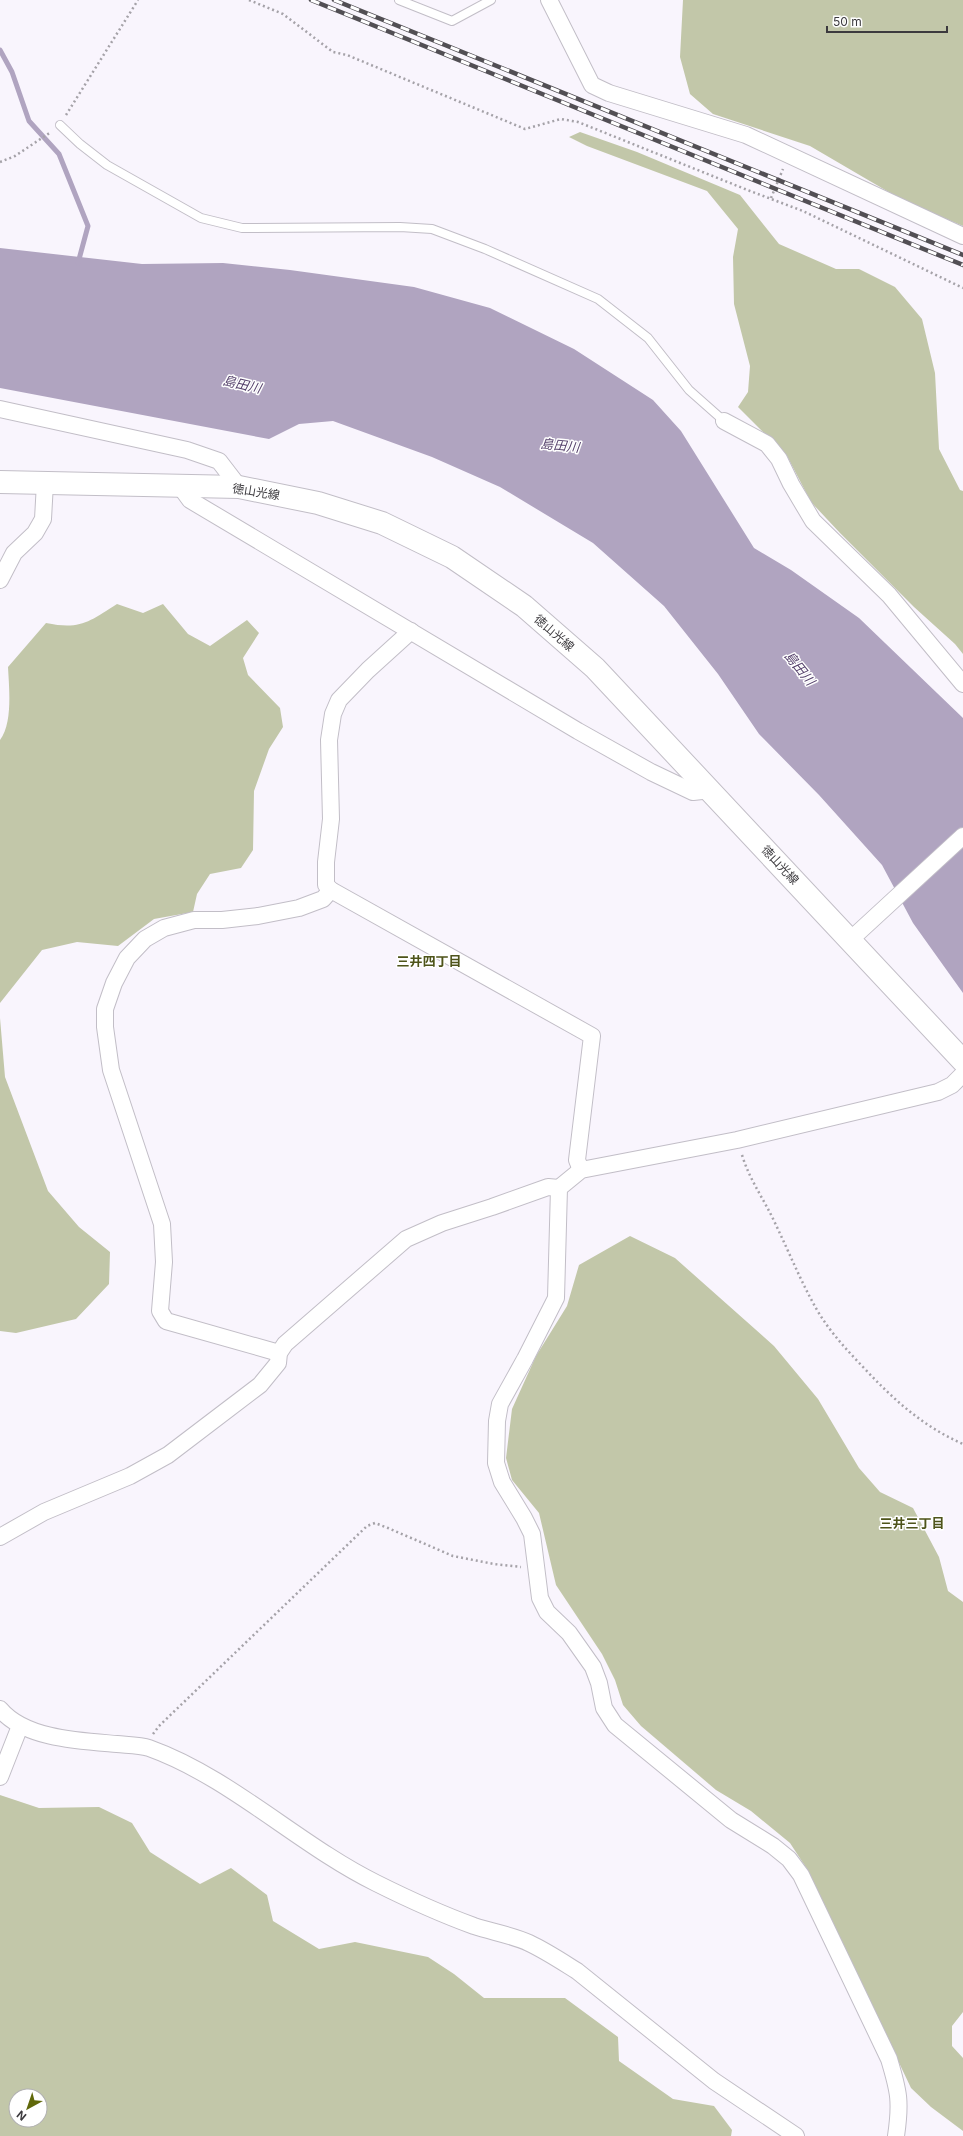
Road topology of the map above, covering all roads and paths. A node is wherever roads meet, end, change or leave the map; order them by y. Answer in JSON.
{"nodes":[{"id":1,"x":138,"y":0,"type":"edge"},
{"id":2,"x":249,"y":0,"type":"edge"},
{"id":3,"x":491,"y":0,"type":"edge"},
{"id":4,"x":549,"y":0,"type":"edge"},
{"id":5,"x":402,"y":1,"type":"edge"},
{"id":6,"x":60,"y":125,"type":"junction"},
{"id":7,"x":788,"y":154,"type":"junction"},
{"id":8,"x":0,"y":162,"type":"edge"},
{"id":9,"x":771,"y":198,"type":"junction"},
{"id":10,"x":963,"y":236,"type":"edge"},
{"id":11,"x":963,"y":288,"type":"edge"},
{"id":12,"x":0,"y":409,"type":"edge"},
{"id":13,"x":724,"y":421,"type":"joint"},
{"id":14,"x":0,"y":482,"type":"edge"},
{"id":15,"x":45,"y":483,"type":"junction"},
{"id":16,"x":179,"y":485,"type":"junction"},
{"id":17,"x":239,"y":487,"type":"junction"},
{"id":18,"x":0,"y":580,"type":"edge"},
{"id":19,"x":411,"y":631,"type":"junction"},
{"id":20,"x":963,"y":684,"type":"edge"},
{"id":21,"x":711,"y":790,"type":"junction"},
{"id":22,"x":963,"y":836,"type":"edge"},
{"id":23,"x":331,"y":890,"type":"junction"},
{"id":24,"x":849,"y":941,"type":"junction"},
{"id":25,"x":963,"y":1061,"type":"edge"},
{"id":26,"x":963,"y":1074,"type":"edge"},
{"id":27,"x":737,"y":1140,"type":"junction"},
{"id":28,"x":581,"y":1170,"type":"junction"},
{"id":29,"x":559,"y":1188,"type":"junction"},
{"id":30,"x":279,"y":1353,"type":"junction"},
{"id":31,"x":963,"y":1444,"type":"edge"},
{"id":32,"x":0,"y":1537,"type":"edge"},
{"id":33,"x":535,"y":1566,"type":"junction"},
{"id":34,"x":0,"y":1709,"type":"edge"},
{"id":35,"x":20,"y":1726,"type":"junction"},
{"id":36,"x":147,"y":1747,"type":"junction"},
{"id":37,"x":0,"y":1777,"type":"edge"},
{"id":38,"x":796,"y":2136,"type":"edge"},
{"id":39,"x":896,"y":2136,"type":"edge"}],
"edges":[{"from":1,"to":6,"type":"path"},
{"from":2,"to":9,"type":"path"},
{"from":3,"to":5,"type":"lane"},
{"from":4,"to":7,"type":"street"},
{"from":6,"to":8,"type":"path"},
{"from":6,"to":13,"type":"lane"},
{"from":7,"to":9,"type":"path"},
{"from":7,"to":10,"type":"street"},
{"from":9,"to":11,"type":"path"},
{"from":12,"to":17,"type":"street"},
{"from":13,"to":20,"type":"street"},
{"from":14,"to":15,"type":"main road","name":"徳山光線"},
{"from":15,"to":16,"type":"main road","name":"徳山光線"},
{"from":15,"to":18,"type":"street"},
{"from":16,"to":17,"type":"main road","name":"徳山光線"},
{"from":16,"to":19,"type":"street"},
{"from":17,"to":21,"type":"main road","name":"徳山光線"},
{"from":19,"to":21,"type":"street"},
{"from":19,"to":23,"type":"street"},
{"from":21,"to":24,"type":"main road","name":"徳山光線"},
{"from":22,"to":24,"type":"street"},
{"from":23,"to":28,"type":"street"},
{"from":23,"to":30,"type":"street"},
{"from":24,"to":25,"type":"main road","name":"徳山光線"},
{"from":26,"to":27,"type":"street"},
{"from":27,"to":28,"type":"street"},
{"from":27,"to":31,"type":"path"},
{"from":28,"to":29,"type":"street"},
{"from":29,"to":30,"type":"street"},
{"from":29,"to":33,"type":"street"},
{"from":30,"to":32,"type":"street"},
{"from":33,"to":36,"type":"path"},
{"from":33,"to":39,"type":"street"},
{"from":34,"to":35,"type":"street"},
{"from":35,"to":36,"type":"street"},
{"from":35,"to":37,"type":"street"},
{"from":36,"to":38,"type":"street"}]}
